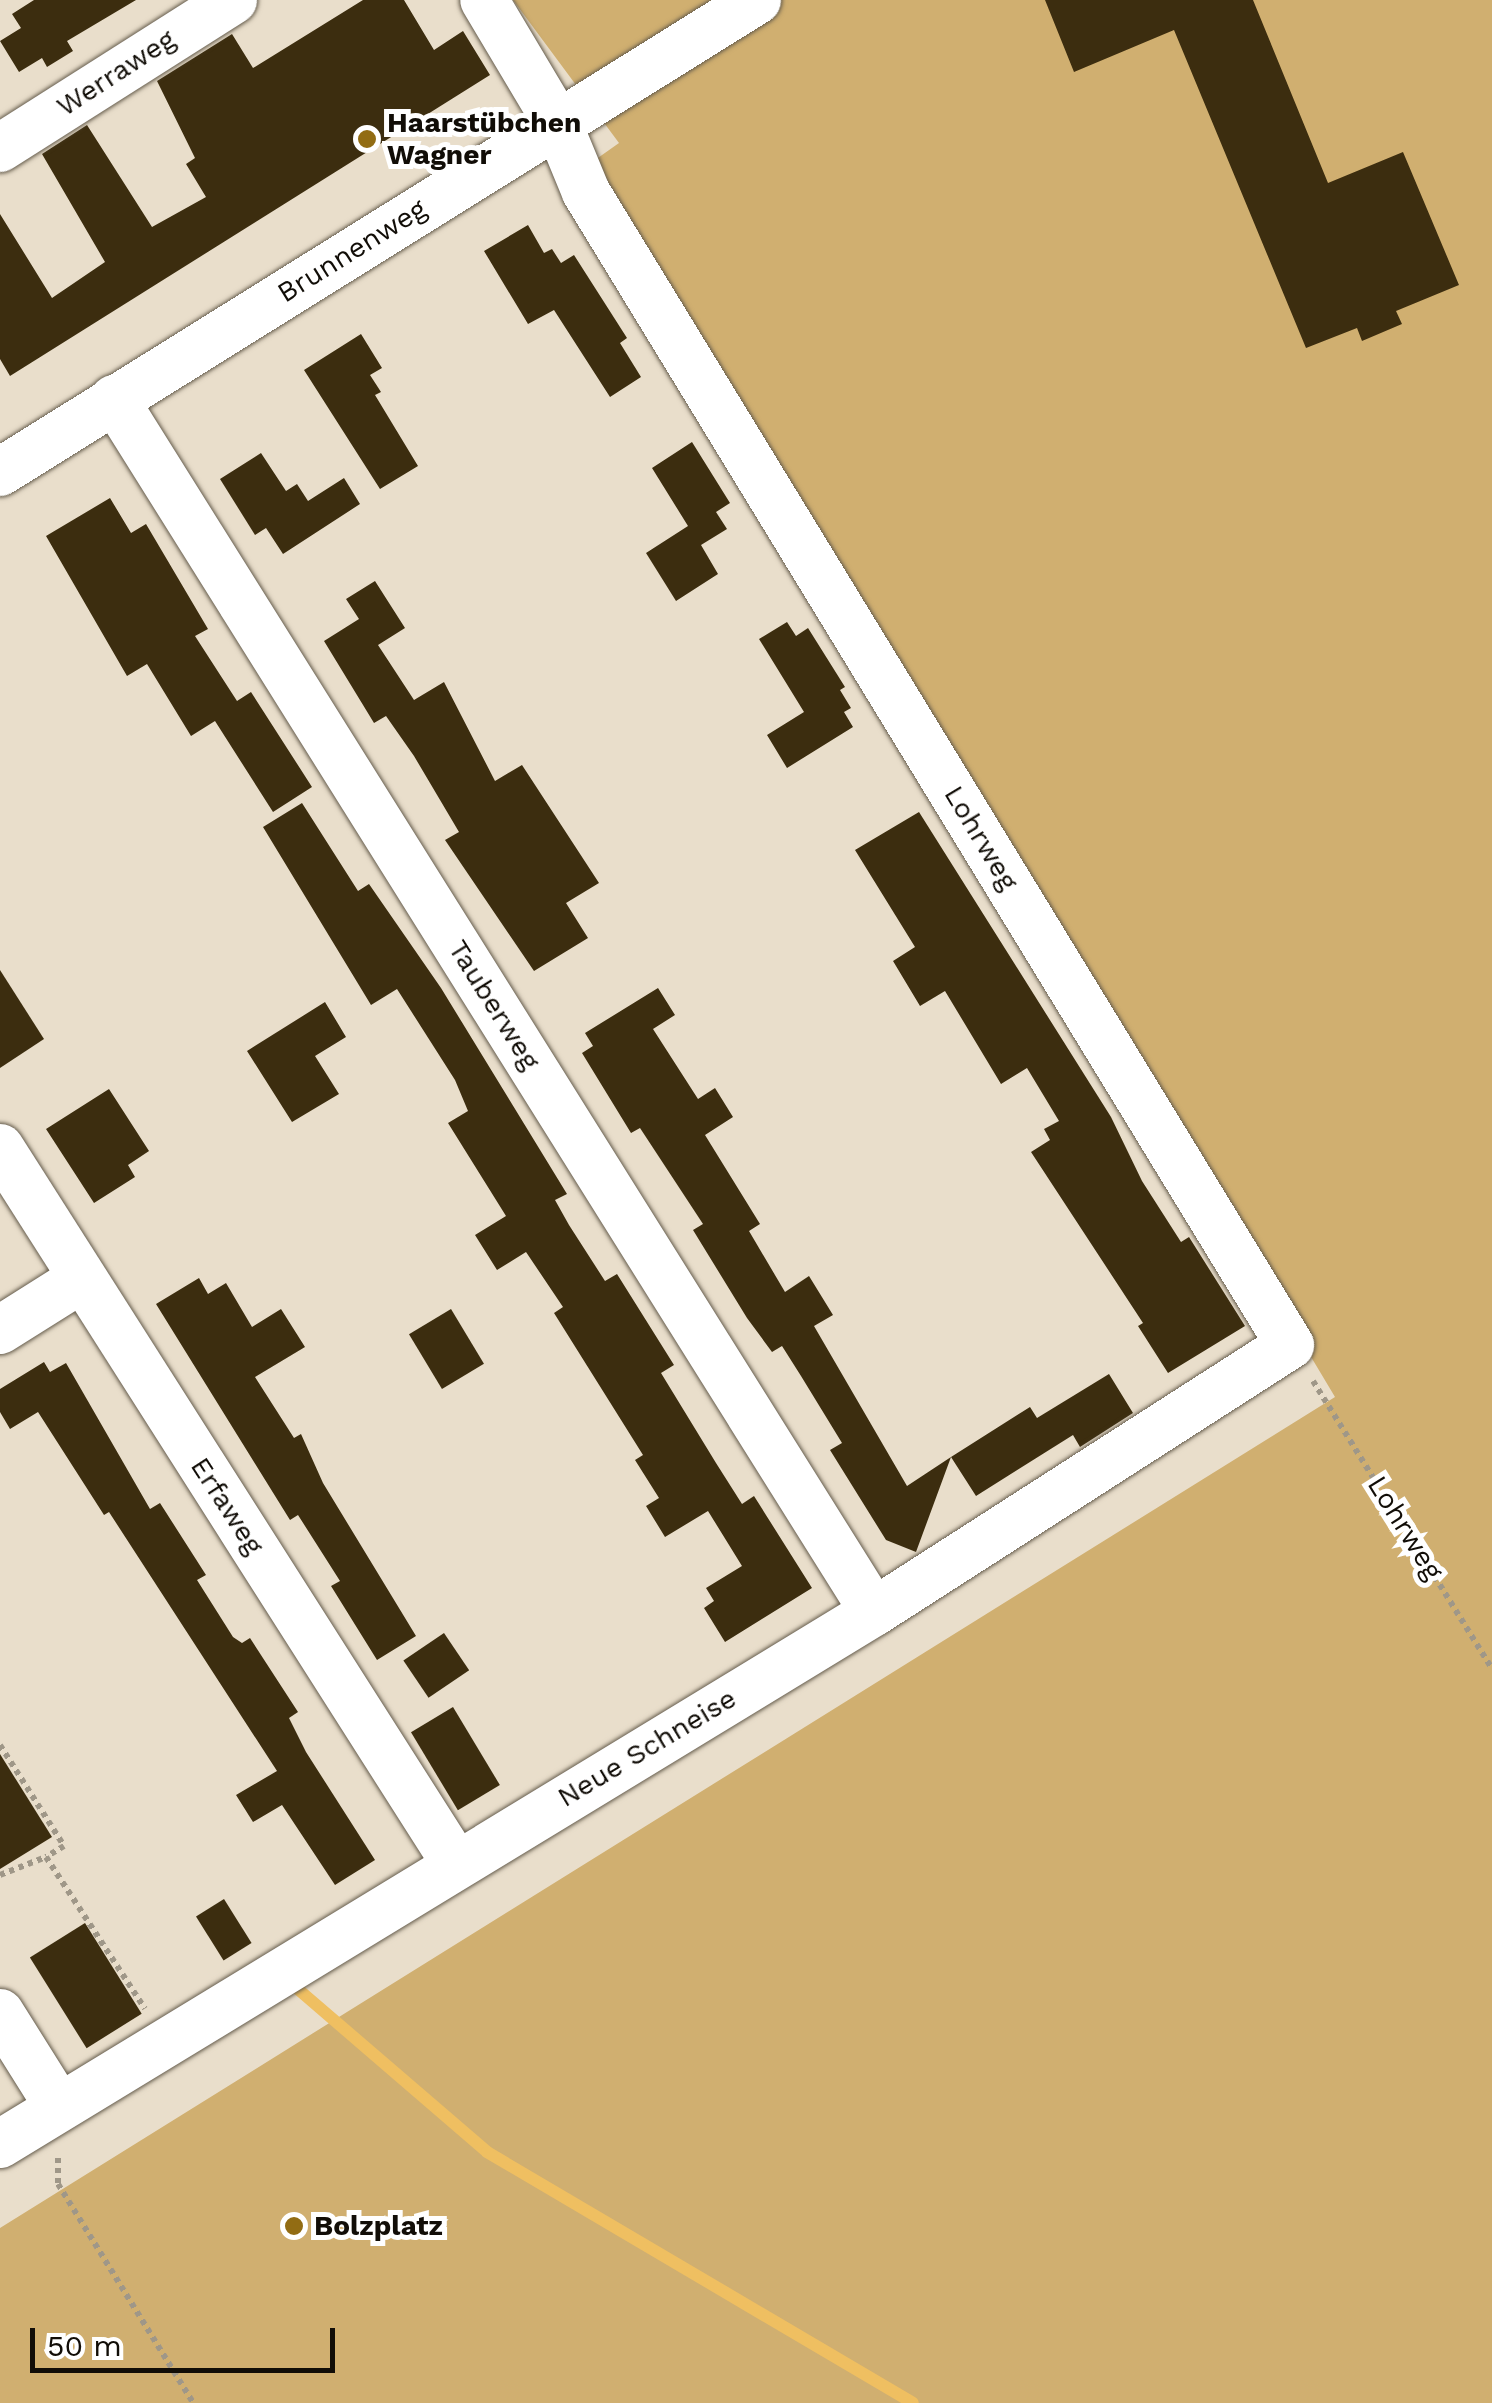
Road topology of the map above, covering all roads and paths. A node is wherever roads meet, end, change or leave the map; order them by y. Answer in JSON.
{"nodes":[{"id":1,"x":484,"y":0,"type":"edge"},
{"id":2,"x":757,"y":0,"type":"edge"},
{"id":3,"x":206,"y":7,"type":"edge"},
{"id":4,"x":558,"y":124,"type":"junction"},
{"id":5,"x":0,"y":148,"type":"edge"},
{"id":6,"x":114,"y":399,"type":"junction"},
{"id":7,"x":0,"y":472,"type":"edge"},
{"id":8,"x":0,"y":1148,"type":"edge"},
{"id":9,"x":81,"y":1279,"type":"junction"},
{"id":10,"x":0,"y":1330,"type":"edge"},
{"id":11,"x":1290,"y":1345,"type":"junction"},
{"id":12,"x":874,"y":1612,"type":"junction"},
{"id":13,"x":1492,"y":1668,"type":"edge"},
{"id":14,"x":0,"y":1745,"type":"edge"},
{"id":15,"x":46,"y":1857,"type":"junction"},
{"id":16,"x":456,"y":1864,"type":"junction"},
{"id":17,"x":0,"y":1875,"type":"edge"},
{"id":18,"x":0,"y":2013,"type":"edge"},
{"id":19,"x":148,"y":2014,"type":"dead end"},
{"id":20,"x":59,"y":2107,"type":"junction"},
{"id":21,"x":0,"y":2144,"type":"edge"},
{"id":22,"x":194,"y":2403,"type":"edge"}],
"edges":[{"from":1,"to":4,"type":"street","name":"Lohrweg"},
{"from":2,"to":4,"type":"street","name":"Brunnenweg"},
{"from":3,"to":5,"type":"street","name":"Werraweg"},
{"from":4,"to":6,"type":"street","name":"Brunnenweg"},
{"from":4,"to":11,"type":"street","name":"Lohrweg"},
{"from":6,"to":7,"type":"street","name":"Brunnenweg"},
{"from":6,"to":12,"type":"street","name":"Tauberweg"},
{"from":8,"to":9,"type":"street","name":"Erfaweg"},
{"from":9,"to":10,"type":"street"},
{"from":9,"to":16,"type":"street","name":"Erfaweg"},
{"from":11,"to":12,"type":"street","name":"Neue Schneise"},
{"from":11,"to":13,"type":"path","name":"Lohrweg"},
{"from":12,"to":16,"type":"street","name":"Neue Schneise"},
{"from":14,"to":15,"type":"path"},
{"from":15,"to":17,"type":"path"},
{"from":15,"to":19,"type":"path"},
{"from":16,"to":20,"type":"street","name":"Neue Schneise"},
{"from":18,"to":20,"type":"street"},
{"from":20,"to":21,"type":"street","name":"Neue Schneise"},
{"from":20,"to":22,"type":"path"}]}
